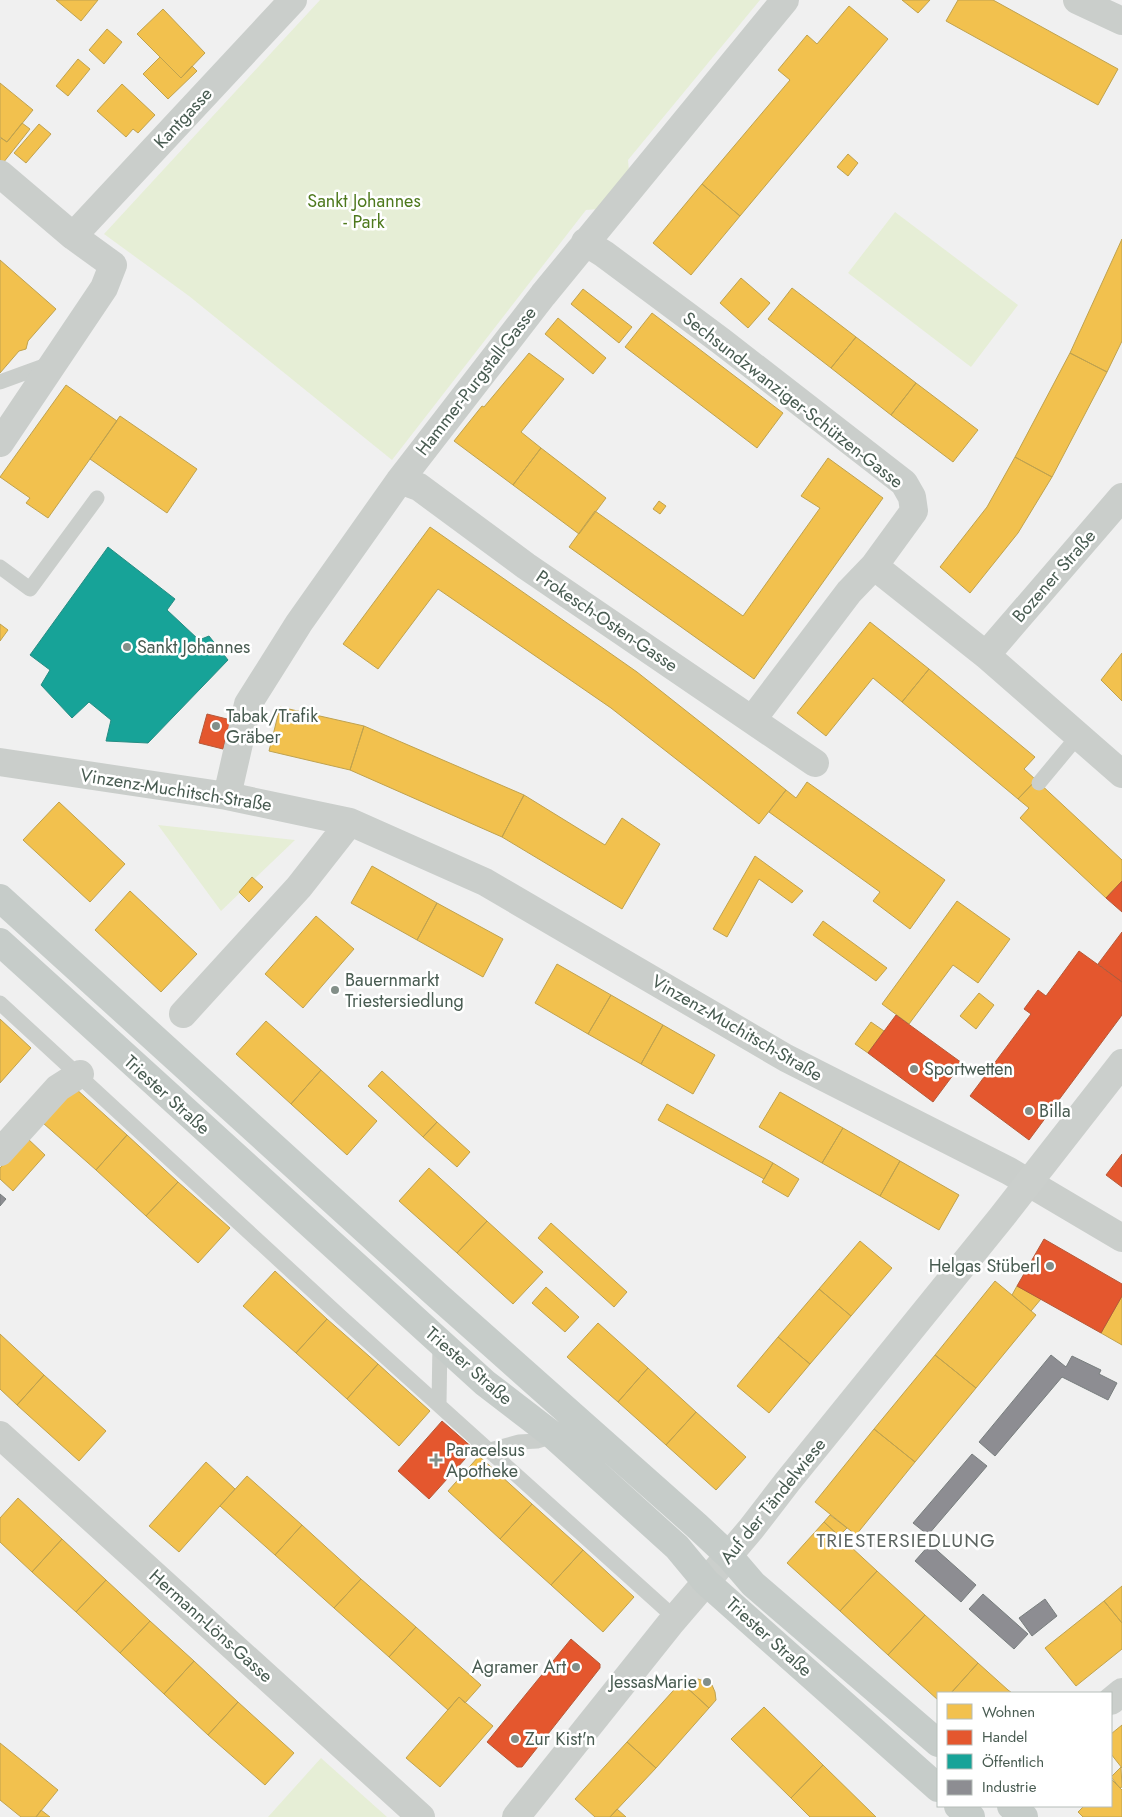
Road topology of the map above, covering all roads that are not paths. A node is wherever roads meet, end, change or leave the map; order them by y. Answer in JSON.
{"nodes":[{"id":1,"x":293,"y":0,"type":"edge"},
{"id":2,"x":785,"y":0,"type":"edge"},
{"id":3,"x":1077,"y":0,"type":"edge"},
{"id":4,"x":1122,"y":21,"type":"edge"},
{"id":5,"x":0,"y":174,"type":"edge"},
{"id":6,"x":73,"y":236,"type":"junction"},
{"id":7,"x":585,"y":242,"type":"junction"},
{"id":8,"x":56,"y":362,"type":"junction"},
{"id":9,"x":0,"y":382,"type":"edge"},
{"id":10,"x":7,"y":433,"type":"edge"},
{"id":11,"x":400,"y":480,"type":"junction"},
{"id":12,"x":1122,"y":497,"type":"edge"},
{"id":13,"x":97,"y":498,"type":"dead end"},
{"id":14,"x":874,"y":566,"type":"junction"},
{"id":15,"x":0,"y":568,"type":"edge"},
{"id":16,"x":986,"y":654,"type":"junction"},
{"id":17,"x":752,"y":720,"type":"junction"},
{"id":18,"x":1078,"y":736,"type":"junction"},
{"id":19,"x":0,"y":762,"type":"edge"},
{"id":20,"x":815,"y":763,"type":"dead end"},
{"id":21,"x":1122,"y":774,"type":"edge"},
{"id":22,"x":1038,"y":783,"type":"dead end"},
{"id":23,"x":227,"y":796,"type":"junction"},
{"id":24,"x":350,"y":822,"type":"junction"},
{"id":25,"x":0,"y":898,"type":"edge"},
{"id":26,"x":0,"y":942,"type":"edge"},
{"id":27,"x":0,"y":1003,"type":"edge"},
{"id":28,"x":183,"y":1014,"type":"dead end"},
{"id":29,"x":1122,"y":1063,"type":"edge"},
{"id":30,"x":80,"y":1074,"type":"junction"},
{"id":31,"x":0,"y":1152,"type":"edge"},
{"id":32,"x":1028,"y":1184,"type":"junction"},
{"id":33,"x":1122,"y":1238,"type":"edge"},
{"id":34,"x":440,"y":1342,"type":"junction"},
{"id":35,"x":439,"y":1404,"type":"junction"},
{"id":36,"x":0,"y":1435,"type":"edge"},
{"id":37,"x":554,"y":1436,"type":"junction"},
{"id":38,"x":490,"y":1450,"type":"junction"},
{"id":39,"x":729,"y":1556,"type":"junction"},
{"id":40,"x":706,"y":1582,"type":"junction"},
{"id":41,"x":675,"y":1618,"type":"junction"},
{"id":42,"x":1122,"y":1692,"type":"edge"},
{"id":43,"x":1112,"y":1700,"type":"edge"},
{"id":44,"x":937,"y":1742,"type":"edge"},
{"id":45,"x":937,"y":1787,"type":"edge"},
{"id":46,"x":959,"y":1807,"type":"edge"},
{"id":47,"x":1012,"y":1807,"type":"edge"},
{"id":48,"x":421,"y":1817,"type":"edge"},
{"id":49,"x":516,"y":1817,"type":"edge"},
{"id":50,"x":971,"y":1817,"type":"edge"},
{"id":51,"x":1024,"y":1817,"type":"edge"}],
"edges":[{"from":1,"to":6,"type":"street","name":"Kantgasse"},
{"from":2,"to":7,"type":"street","name":"Hammer-Purgstall-Gasse"},
{"from":3,"to":4,"type":"street"},
{"from":5,"to":6,"type":"street"},
{"from":6,"to":8,"type":"street"},
{"from":7,"to":11,"type":"street","name":"Hammer-Purgstall-Gasse"},
{"from":7,"to":14,"type":"street","name":"Sechsundzwanziger-Schützen-Gasse"},
{"from":8,"to":9,"type":"lane"},
{"from":8,"to":10,"type":"street"},
{"from":11,"to":17,"type":"street","name":"Prokesch-Osten-Gasse"},
{"from":11,"to":23,"type":"street","name":"Hammer-Purgstall-Gasse"},
{"from":12,"to":16,"type":"street","name":"Bozener Straße"},
{"from":13,"to":15,"type":"lane"},
{"from":14,"to":16,"type":"street"},
{"from":14,"to":17,"type":"street"},
{"from":16,"to":18,"type":"street"},
{"from":17,"to":20,"type":"street","name":"Prokesch-Osten-Gasse"},
{"from":18,"to":21,"type":"street"},
{"from":18,"to":22,"type":"lane"},
{"from":19,"to":23,"type":"street","name":"Vinzenz-Muchitsch-Straße"},
{"from":23,"to":24,"type":"street","name":"Vinzenz-Muchitsch-Straße"},
{"from":24,"to":28,"type":"street"},
{"from":24,"to":32,"type":"street","name":"Vinzenz-Muchitsch-Straße"},
{"from":25,"to":39,"type":"main road","name":"Triester Straße"},
{"from":26,"to":34,"type":"main road","name":"Triester Straße"},
{"from":27,"to":30,"type":"lane"},
{"from":29,"to":32,"type":"main road","name":"Auf der Tändelwiese"},
{"from":30,"to":31,"type":"street"},
{"from":30,"to":35,"type":"lane"},
{"from":32,"to":33,"type":"street","name":"Vinzenz-Muchitsch-Straße"},
{"from":32,"to":39,"type":"main road","name":"Auf der Tändelwiese"},
{"from":34,"to":35,"type":"lane"},
{"from":34,"to":37,"type":"main road","name":"Triester Straße"},
{"from":35,"to":38,"type":"lane"},
{"from":36,"to":48,"type":"street","name":"Hermann-Löns-Gasse"},
{"from":37,"to":38,"type":"lane"},
{"from":37,"to":40,"type":"main road","name":"Triester Straße"},
{"from":38,"to":41,"type":"lane"},
{"from":39,"to":40,"type":"main road","name":"Auf der Tändelwiese"},
{"from":39,"to":44,"type":"main road","name":"Triester Straße"},
{"from":40,"to":41,"type":"street","name":"Auf der Tändelwiese"},
{"from":40,"to":45,"type":"main road","name":"Triester Straße"},
{"from":41,"to":49,"type":"street","name":"Auf der Tändelwiese"},
{"from":42,"to":43,"type":"street"},
{"from":46,"to":50,"type":"main road"},
{"from":47,"to":51,"type":"main road"}]}
